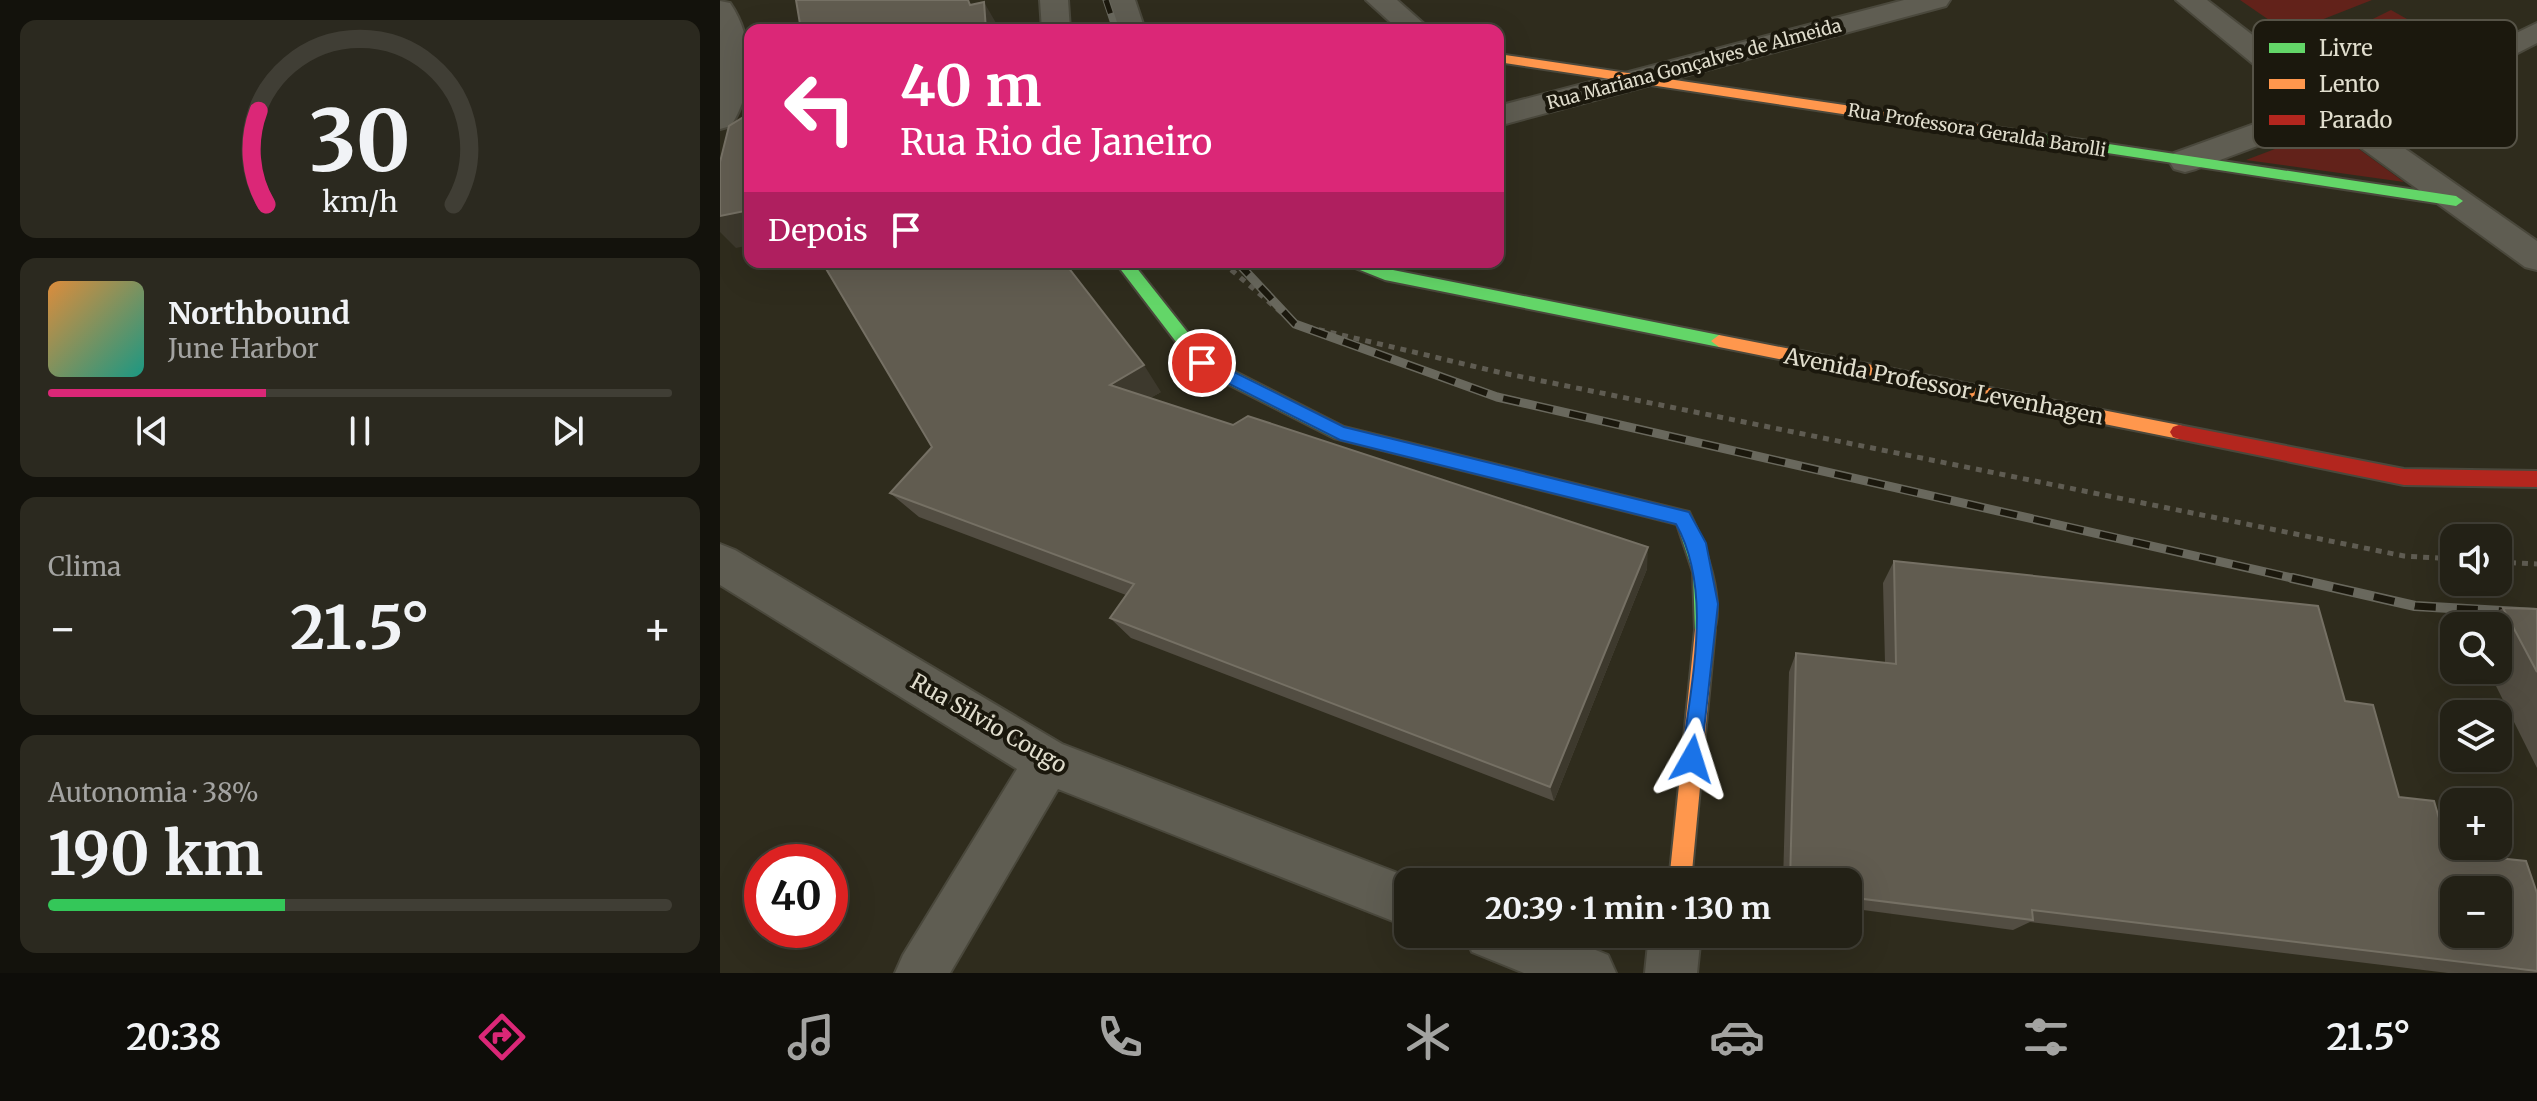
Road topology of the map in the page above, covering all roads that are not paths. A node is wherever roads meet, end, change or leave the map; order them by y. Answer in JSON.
{"nodes":[{"id":1,"x":1054,"y":0,"type":"edge"},
{"id":2,"x":1380,"y":0,"type":"edge"},
{"id":3,"x":1936,"y":0,"type":"edge"},
{"id":4,"x":2190,"y":0,"type":"edge"},
{"id":5,"x":720,"y":9,"type":"edge"},
{"id":6,"x":1056,"y":24,"type":"edge"},
{"id":7,"x":1410,"y":24,"type":"edge"},
{"id":8,"x":2537,"y":32,"type":"edge"},
{"id":9,"x":2517,"y":41,"type":"edge"},
{"id":10,"x":2253,"y":49,"type":"edge"},
{"id":11,"x":1504,"y":59,"type":"edge"},
{"id":12,"x":1631,"y":79,"type":"junction"},
{"id":13,"x":1504,"y":114,"type":"edge"},
{"id":14,"x":720,"y":119,"type":"edge"},
{"id":15,"x":2253,"y":142,"type":"edge"},
{"id":16,"x":2382,"y":148,"type":"edge"},
{"id":17,"x":2185,"y":161,"type":"junction"},
{"id":18,"x":2456,"y":201,"type":"junction"},
{"id":19,"x":2537,"y":258,"type":"edge"},
{"id":20,"x":1128,"y":268,"type":"edge"},
{"id":21,"x":1370,"y":268,"type":"edge"},
{"id":22,"x":2537,"y":479,"type":"edge"},
{"id":23,"x":720,"y":563,"type":"edge"},
{"id":24,"x":1048,"y":762,"type":"junction"},
{"id":25,"x":1681,"y":868,"type":"edge"},
{"id":26,"x":1394,"y":897,"type":"edge"},
{"id":27,"x":1526,"y":948,"type":"edge"},
{"id":28,"x":1674,"y":948,"type":"edge"},
{"id":29,"x":921,"y":973,"type":"edge"},
{"id":30,"x":1590,"y":973,"type":"edge"},
{"id":31,"x":1671,"y":973,"type":"edge"}],
"edges":[{"from":1,"to":6,"type":"street"},
{"from":2,"to":7,"type":"street"},
{"from":3,"to":12,"type":"street","name":"Rua Mariana Gonçalves de Almeida"},
{"from":4,"to":10,"type":"street"},
{"from":5,"to":14,"type":"street"},
{"from":8,"to":9,"type":"street"},
{"from":11,"to":12,"type":"street","name":"Rua Professora Geralda Barolli"},
{"from":12,"to":13,"type":"street","name":"Rua Mariana Gonçalves de Almeida"},
{"from":12,"to":17,"type":"street","name":"Rua Professora Geralda Barolli"},
{"from":15,"to":17,"type":"street"},
{"from":16,"to":18,"type":"street"},
{"from":17,"to":18,"type":"street","name":"Rua Professora Geralda Barolli"},
{"from":18,"to":19,"type":"street"},
{"from":20,"to":25,"type":"street"},
{"from":21,"to":22,"type":"street","name":"Avenida Professor Levenhagen"},
{"from":23,"to":24,"type":"street","name":"Rua Silvio Cougo"},
{"from":24,"to":26,"type":"street","name":"Rua Silvio Cougo"},
{"from":24,"to":29,"type":"street"},
{"from":27,"to":30,"type":"street"},
{"from":28,"to":31,"type":"street"}]}
